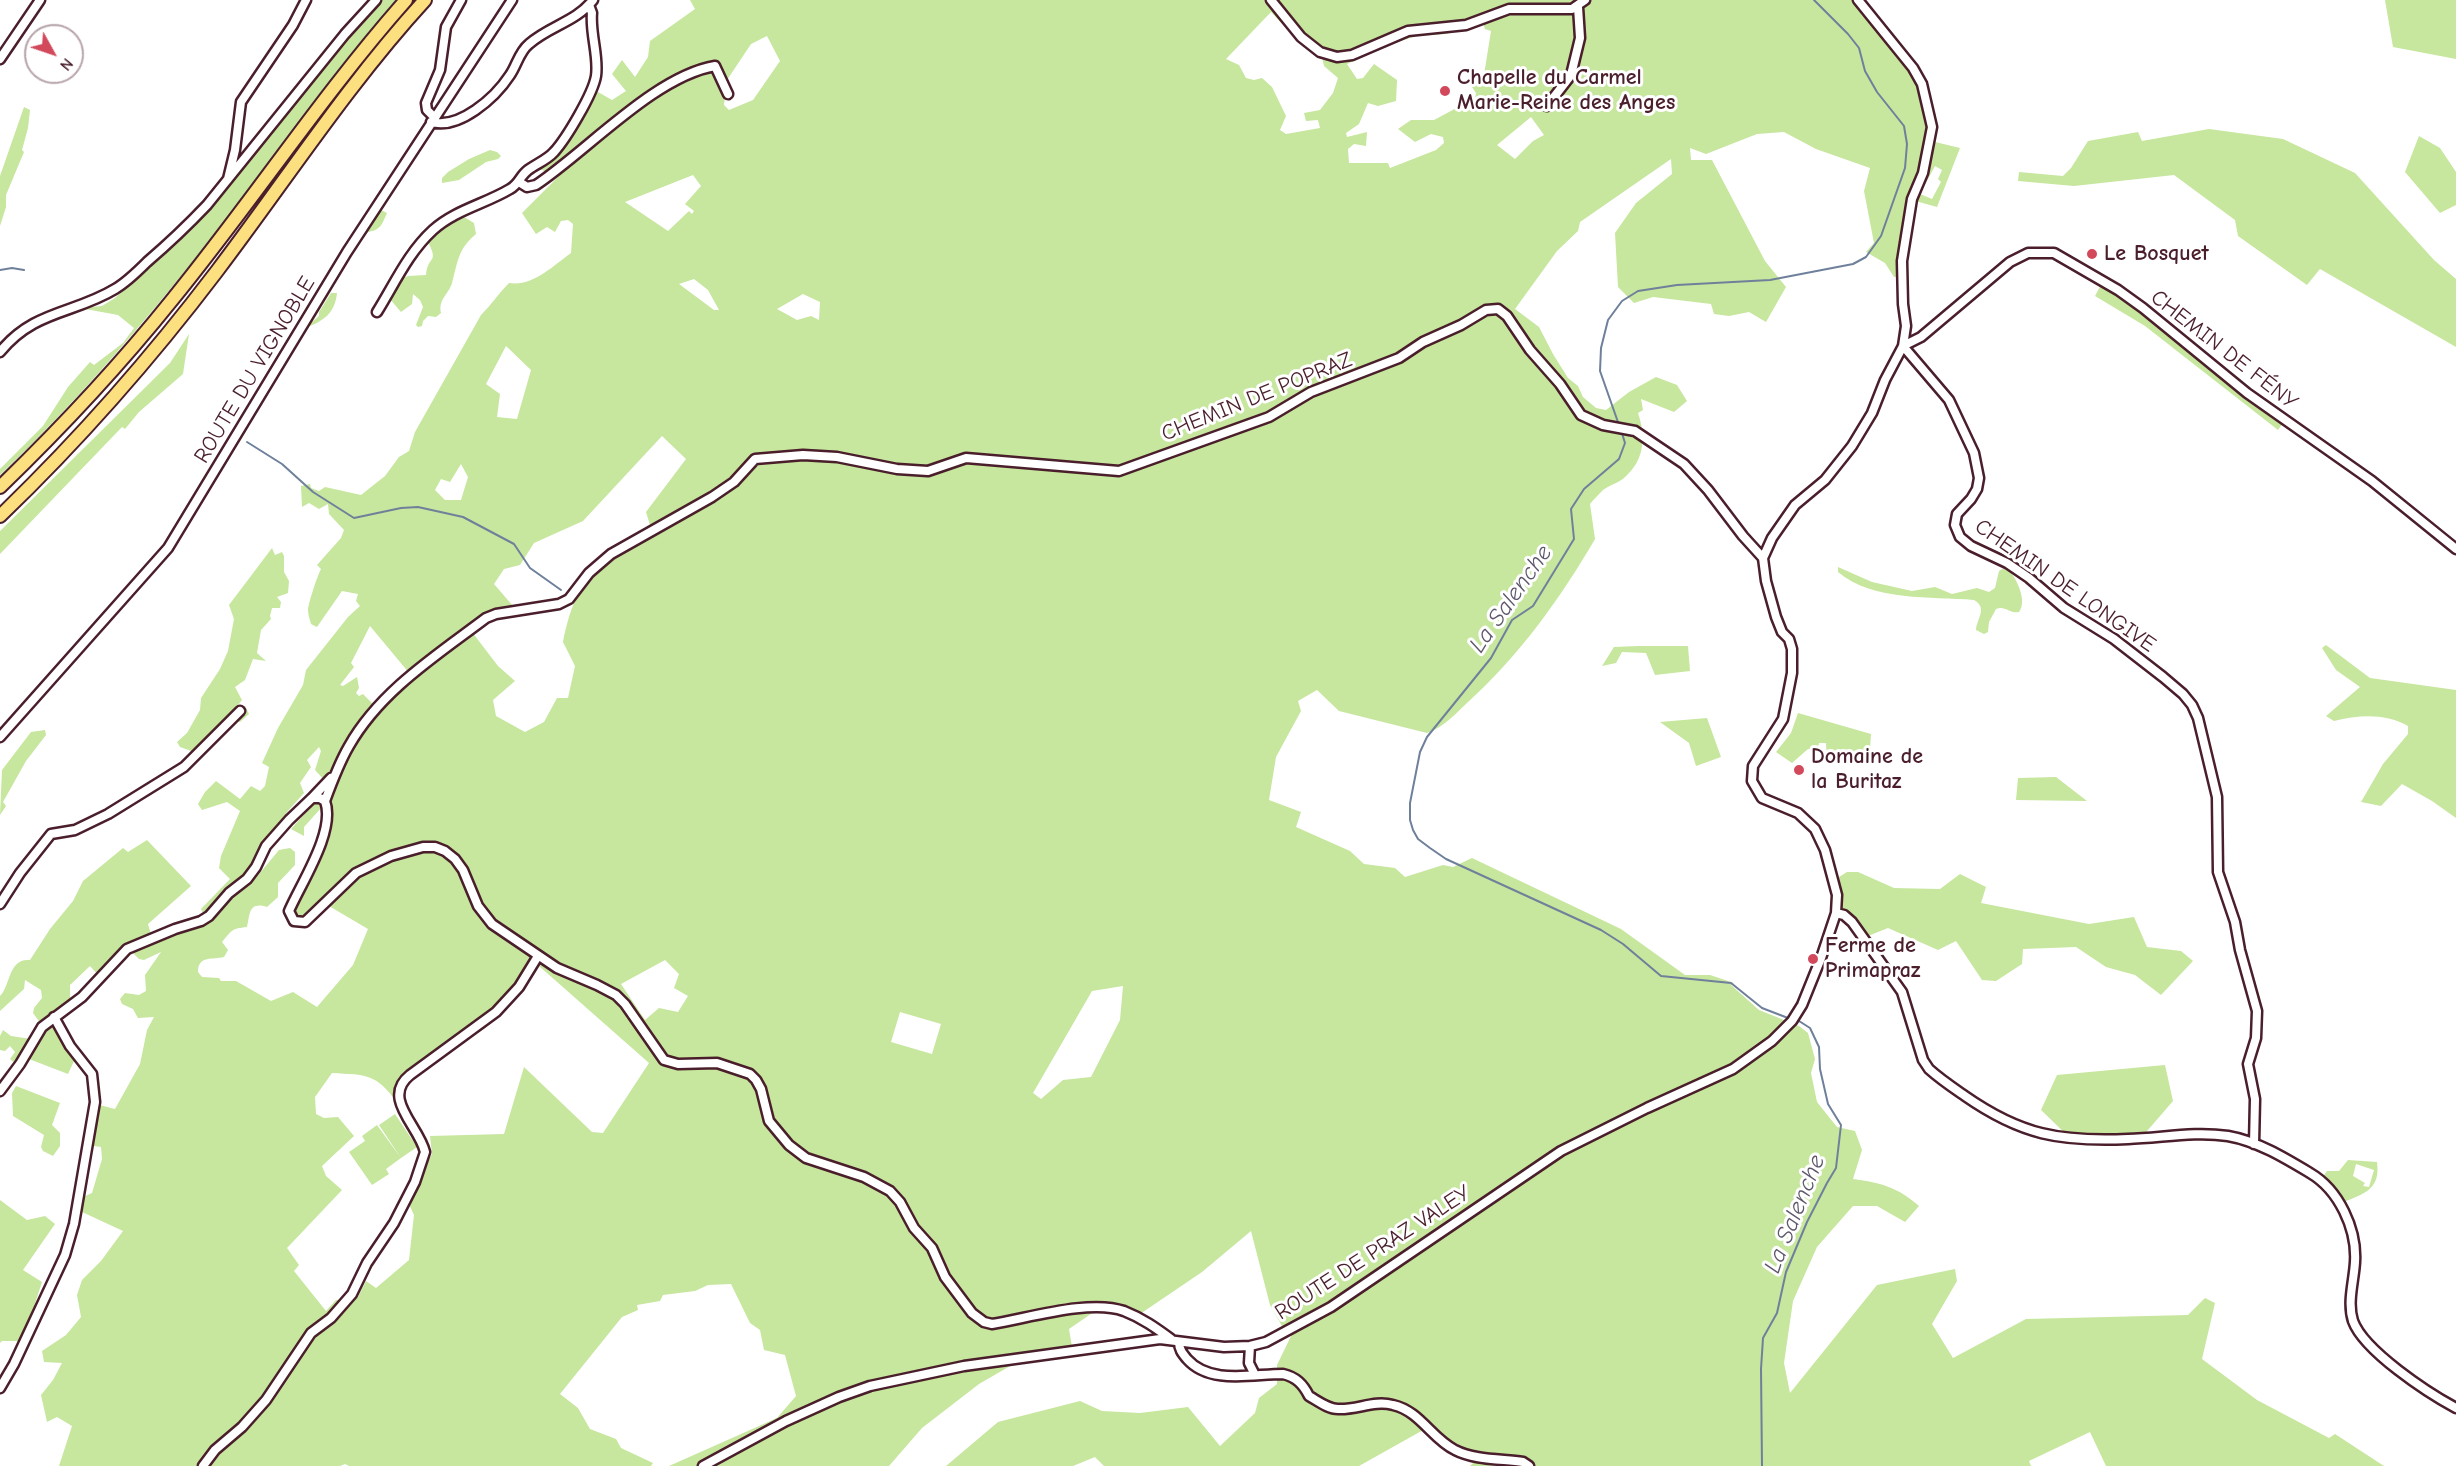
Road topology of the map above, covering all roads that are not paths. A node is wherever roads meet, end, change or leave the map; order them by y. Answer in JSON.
{"nodes":[{"id":1,"x":40,"y":0,"type":"edge"},
{"id":2,"x":306,"y":0,"type":"edge"},
{"id":3,"x":376,"y":0,"type":"edge"},
{"id":4,"x":406,"y":0,"type":"edge"},
{"id":5,"x":425,"y":0,"type":"edge"},
{"id":6,"x":461,"y":0,"type":"edge"},
{"id":7,"x":512,"y":0,"type":"edge"},
{"id":8,"x":1271,"y":0,"type":"edge"},
{"id":9,"x":1585,"y":0,"type":"edge"},
{"id":10,"x":1858,"y":0,"type":"edge"},
{"id":11,"x":591,"y":3,"type":"edge"},
{"id":12,"x":1578,"y":7,"type":"junction"},
{"id":13,"x":0,"y":59,"type":"edge"},
{"id":14,"x":728,"y":94,"type":"dead end"},
{"id":15,"x":1547,"y":106,"type":"dead end"},
{"id":16,"x":432,"y":119,"type":"junction"},
{"id":17,"x":228,"y":179,"type":"junction"},
{"id":18,"x":519,"y":182,"type":"junction"},
{"id":19,"x":377,"y":312,"type":"dead end"},
{"id":20,"x":1903,"y":346,"type":"junction"},
{"id":21,"x":0,"y":352,"type":"edge"},
{"id":22,"x":0,"y":487,"type":"edge"},
{"id":23,"x":0,"y":516,"type":"edge"},
{"id":24,"x":2456,"y":549,"type":"edge"},
{"id":25,"x":1763,"y":558,"type":"junction"},
{"id":26,"x":240,"y":711,"type":"dead end"},
{"id":27,"x":0,"y":737,"type":"edge"},
{"id":28,"x":336,"y":773,"type":"junction"},
{"id":29,"x":312,"y":798,"type":"junction"},
{"id":30,"x":325,"y":801,"type":"junction"},
{"id":31,"x":0,"y":904,"type":"edge"},
{"id":32,"x":1836,"y":913,"type":"junction"},
{"id":33,"x":538,"y":956,"type":"junction"},
{"id":34,"x":54,"y":1017,"type":"junction"},
{"id":35,"x":0,"y":1091,"type":"edge"},
{"id":36,"x":2254,"y":1144,"type":"junction"},
{"id":37,"x":1177,"y":1342,"type":"junction"},
{"id":38,"x":1250,"y":1346,"type":"junction"},
{"id":39,"x":1255,"y":1375,"type":"junction"},
{"id":40,"x":0,"y":1388,"type":"edge"},
{"id":41,"x":2456,"y":1408,"type":"edge"},
{"id":42,"x":203,"y":1466,"type":"edge"},
{"id":43,"x":703,"y":1466,"type":"edge"},
{"id":44,"x":1529,"y":1466,"type":"edge"}],
"edges":[{"from":1,"to":13,"type":"street"},
{"from":2,"to":17,"type":"street"},
{"from":3,"to":17,"type":"street"},
{"from":4,"to":22,"type":"highway"},
{"from":5,"to":23,"type":"highway"},
{"from":6,"to":16,"type":"street"},
{"from":7,"to":16,"type":"street","name":"ROUTE DU VIGNOBLE"},
{"from":8,"to":12,"type":"street"},
{"from":9,"to":12,"type":"street"},
{"from":10,"to":20,"type":"street"},
{"from":11,"to":16,"type":"street"},
{"from":11,"to":18,"type":"street"},
{"from":12,"to":15,"type":"street"},
{"from":14,"to":18,"type":"street"},
{"from":16,"to":27,"type":"street","name":"ROUTE DU VIGNOBLE"},
{"from":17,"to":21,"type":"street"},
{"from":18,"to":19,"type":"street"},
{"from":20,"to":24,"type":"street","name":"CHEMIN DE FÉNY"},
{"from":20,"to":25,"type":"street"},
{"from":20,"to":36,"type":"street","name":"CHEMIN DE LONGIVE"},
{"from":25,"to":28,"type":"street","name":"CHEMIN DE POPRAZ"},
{"from":25,"to":32,"type":"street"},
{"from":26,"to":31,"type":"street"},
{"from":28,"to":29,"type":"street","name":"CHEMIN DE POPRAZ"},
{"from":28,"to":30,"type":"street","name":"CHEMIN DE POPRAZ"},
{"from":29,"to":30,"type":"street"},
{"from":29,"to":34,"type":"street","name":"CHEMIN DE POPRAZ"},
{"from":30,"to":33,"type":"street","name":"CHEMIN DE POPRAZ"},
{"from":32,"to":36,"type":"street"},
{"from":32,"to":38,"type":"street","name":"ROUTE DE PRAZ VALEY"},
{"from":33,"to":37,"type":"street"},
{"from":33,"to":42,"type":"street"},
{"from":34,"to":35,"type":"street","name":"CHEMIN DE POPRAZ"},
{"from":34,"to":40,"type":"street"},
{"from":36,"to":41,"type":"street"},
{"from":37,"to":38,"type":"street","name":"ROUTE DE PRAZ VALEY"},
{"from":37,"to":39,"type":"street"},
{"from":37,"to":43,"type":"street","name":"ROUTE DE PRAZ VALEY"},
{"from":38,"to":39,"type":"street"},
{"from":39,"to":44,"type":"street"}]}
